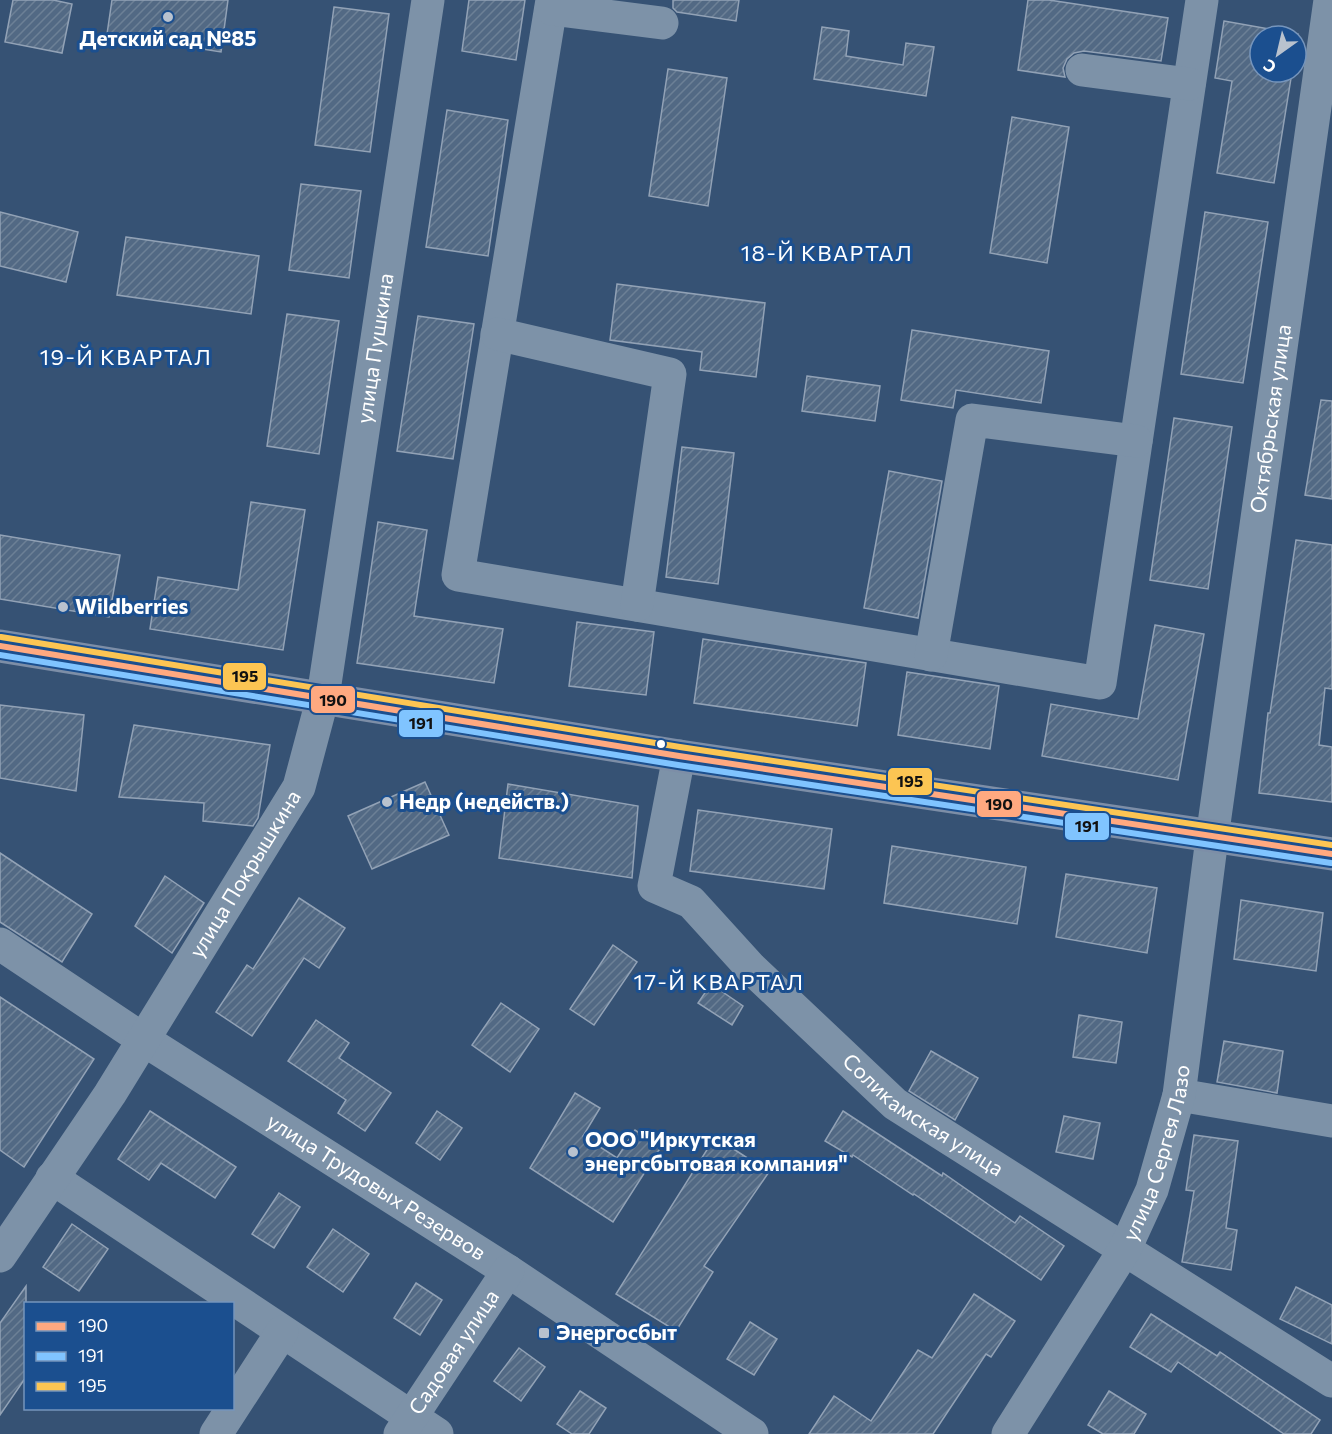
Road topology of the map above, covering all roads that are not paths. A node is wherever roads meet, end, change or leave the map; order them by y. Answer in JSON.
{"nodes":[{"id":1,"x":428,"y":0,"type":"edge"},
{"id":2,"x":1202,"y":0,"type":"edge"},
{"id":3,"x":1325,"y":1,"type":"edge"},
{"id":4,"x":551,"y":4,"type":"edge"},
{"id":5,"x":662,"y":23,"type":"dead end"},
{"id":6,"x":1082,"y":70,"type":"dead end"},
{"id":7,"x":1189,"y":84,"type":"junction"},
{"id":8,"x":497,"y":334,"type":"junction"},
{"id":9,"x":1136,"y":441,"type":"junction"},
{"id":10,"x":637,"y":605,"type":"junction"},
{"id":11,"x":0,"y":646,"type":"edge"},
{"id":12,"x":931,"y":655,"type":"junction"},
{"id":13,"x":323,"y":697,"type":"junction"},
{"id":14,"x":679,"y":756,"type":"junction"},
{"id":15,"x":1212,"y":838,"type":"junction"},
{"id":16,"x":1332,"y":854,"type":"edge"},
{"id":17,"x":0,"y":944,"type":"edge"},
{"id":18,"x":144,"y":1040,"type":"junction"},
{"id":19,"x":1179,"y":1095,"type":"junction"},
{"id":20,"x":1332,"y":1121,"type":"edge"},
{"id":21,"x":52,"y":1178,"type":"junction"},
{"id":22,"x":1125,"y":1249,"type":"junction"},
{"id":23,"x":0,"y":1256,"type":"edge"},
{"id":24,"x":508,"y":1271,"type":"junction"},
{"id":25,"x":282,"y":1332,"type":"junction"},
{"id":26,"x":1332,"y":1381,"type":"edge"},
{"id":27,"x":234,"y":1406,"type":"edge"},
{"id":28,"x":232,"y":1410,"type":"edge"},
{"id":29,"x":416,"y":1428,"type":"edge"},
{"id":30,"x":216,"y":1434,"type":"edge"},
{"id":31,"x":752,"y":1434,"type":"edge"},
{"id":32,"x":1008,"y":1434,"type":"edge"}],
"edges":[{"from":1,"to":13,"type":"street","name":"улица Пушкина"},
{"from":2,"to":7,"type":"street"},
{"from":3,"to":15,"type":"street","name":"Октябрьская улица"},
{"from":4,"to":5,"type":"street"},
{"from":4,"to":8,"type":"street"},
{"from":6,"to":7,"type":"street"},
{"from":7,"to":9,"type":"street"},
{"from":8,"to":10,"type":"street"},
{"from":8,"to":10,"type":"street"},
{"from":9,"to":12,"type":"street"},
{"from":9,"to":12,"type":"street"},
{"from":10,"to":12,"type":"street"},
{"from":11,"to":13,"type":"main road"},
{"from":13,"to":14,"type":"main road"},
{"from":13,"to":18,"type":"street","name":"улица Покрышкина"},
{"from":14,"to":15,"type":"main road"},
{"from":14,"to":22,"type":"street","name":"Соликамская улица"},
{"from":15,"to":16,"type":"main road"},
{"from":15,"to":19,"type":"street","name":"улица Сергея Лазо"},
{"from":17,"to":18,"type":"street","name":"улица Трудовых Резервов"},
{"from":18,"to":21,"type":"street","name":"улица Покрышкина"},
{"from":18,"to":24,"type":"street","name":"улица Трудовых Резервов"},
{"from":19,"to":20,"type":"street"},
{"from":19,"to":22,"type":"street","name":"улица Сергея Лазо"},
{"from":21,"to":23,"type":"street","name":"улица Покрышкина"},
{"from":21,"to":25,"type":"street"},
{"from":22,"to":26,"type":"street","name":"Соликамская улица"},
{"from":22,"to":32,"type":"street","name":"улица Сергея Лазо"},
{"from":24,"to":29,"type":"street","name":"Садовая улица"},
{"from":24,"to":31,"type":"street","name":"улица Трудовых Резервов"},
{"from":25,"to":27,"type":"street"},
{"from":25,"to":29,"type":"street"},
{"from":28,"to":30,"type":"street"}]}
